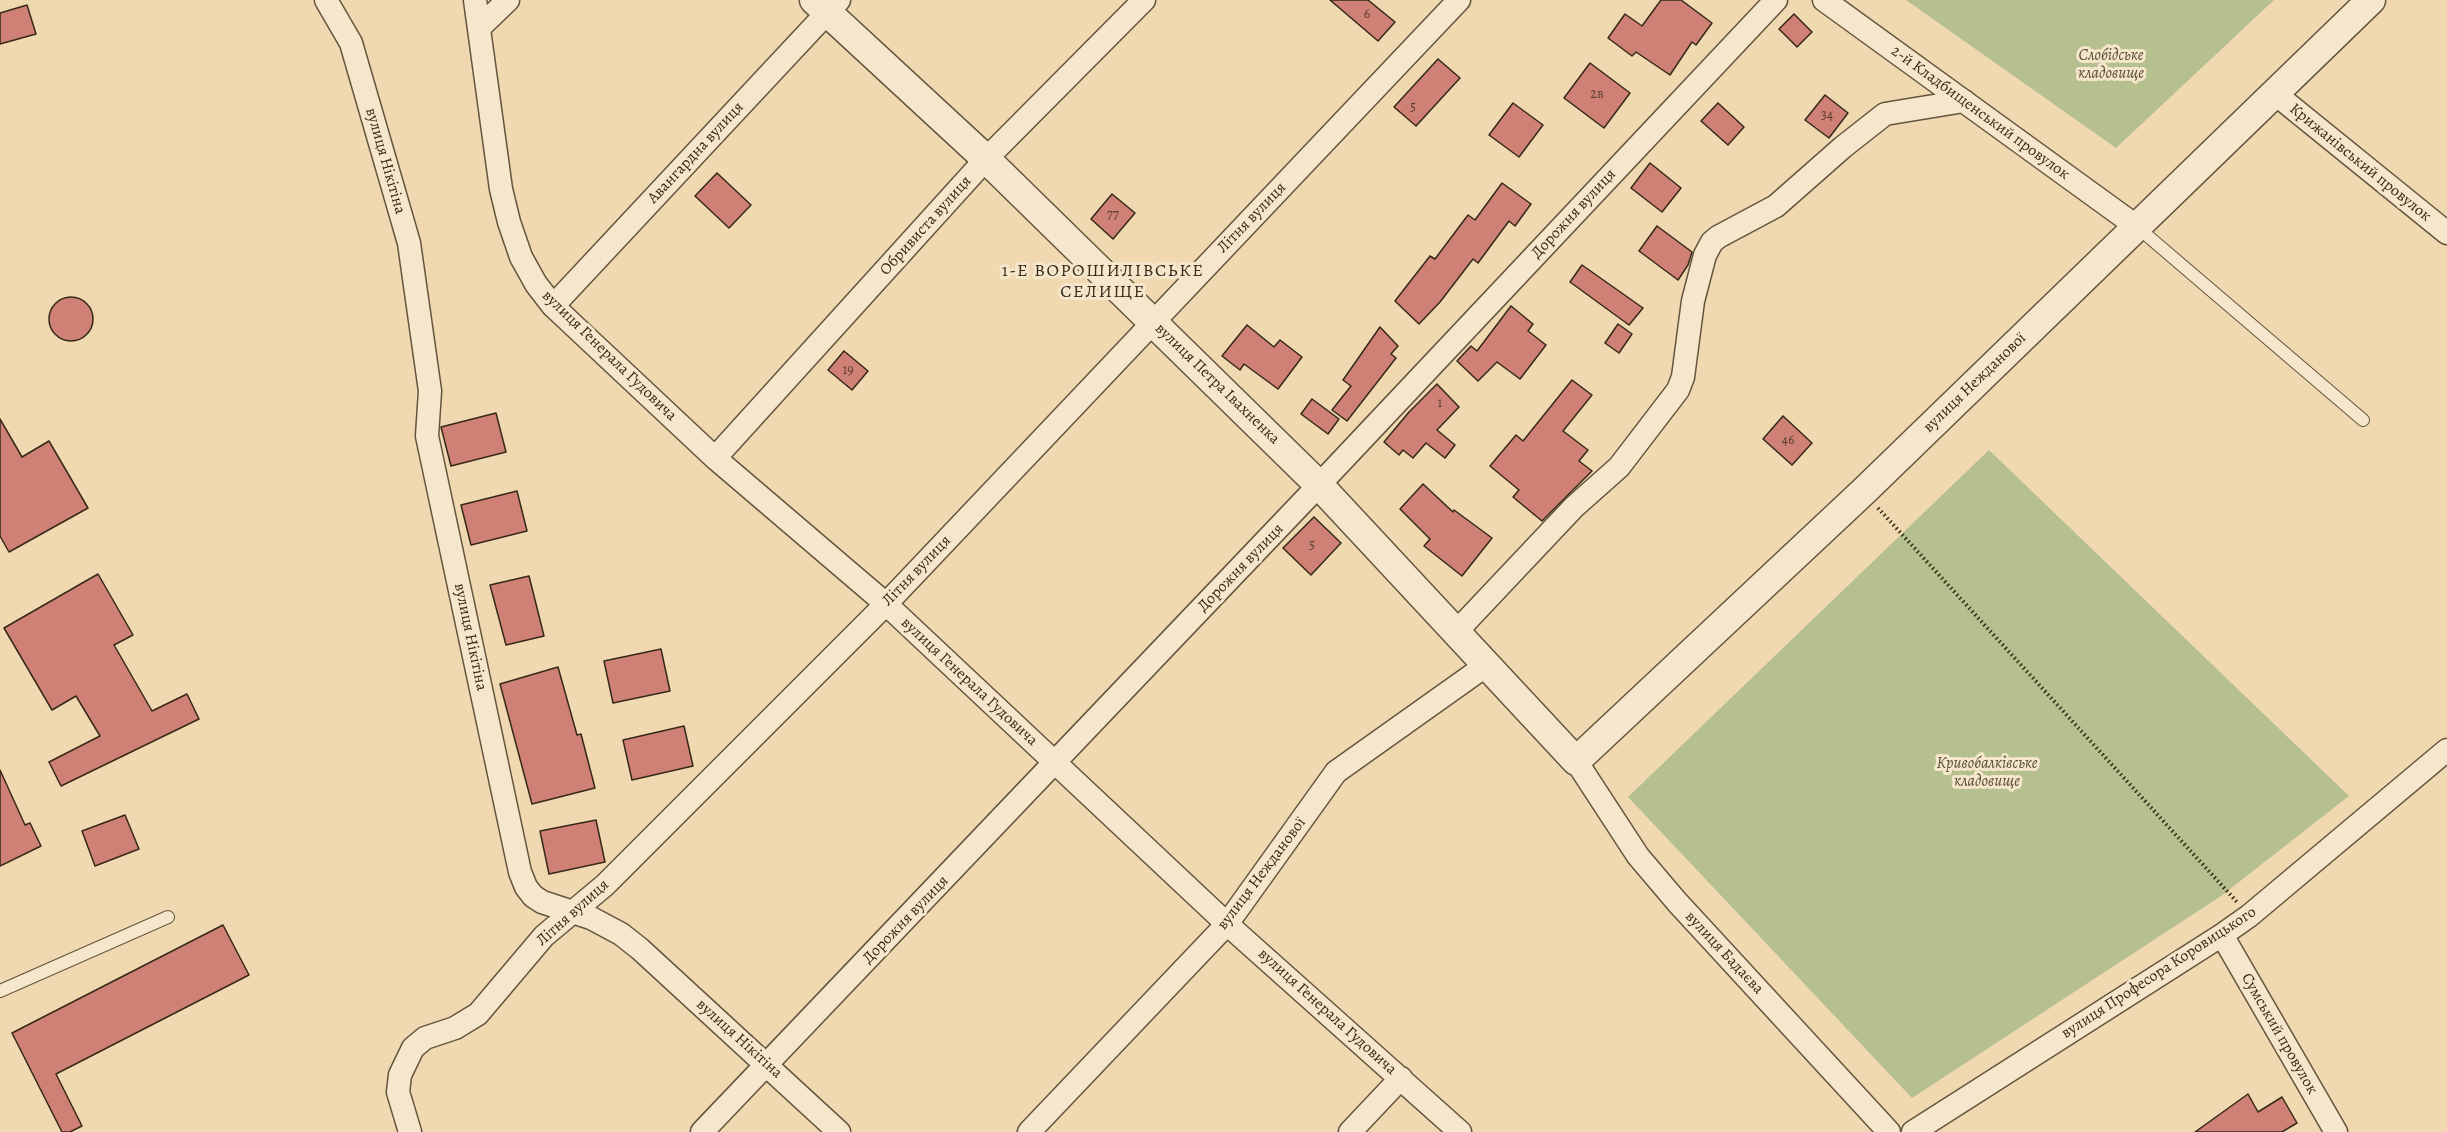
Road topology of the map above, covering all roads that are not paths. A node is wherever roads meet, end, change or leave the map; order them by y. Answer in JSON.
{"nodes":[{"id":1,"x":326,"y":0,"type":"edge"},
{"id":2,"x":475,"y":0,"type":"edge"},
{"id":3,"x":508,"y":0,"type":"edge"},
{"id":4,"x":1144,"y":0,"type":"edge"},
{"id":5,"x":1459,"y":0,"type":"edge"},
{"id":6,"x":1776,"y":0,"type":"edge"},
{"id":7,"x":1824,"y":0,"type":"edge"},
{"id":8,"x":2371,"y":0,"type":"edge"},
{"id":9,"x":827,"y":4,"type":"edge"},
{"id":10,"x":479,"y":28,"type":"junction"},
{"id":11,"x":1916,"y":67,"type":"junction"},
{"id":12,"x":2273,"y":92,"type":"junction"},
{"id":13,"x":1964,"y":101,"type":"junction"},
{"id":14,"x":1914,"y":110,"type":"junction"},
{"id":15,"x":986,"y":159,"type":"junction"},
{"id":16,"x":2136,"y":226,"type":"junction"},
{"id":17,"x":2447,"y":233,"type":"edge"},
{"id":18,"x":553,"y":306,"type":"junction"},
{"id":19,"x":1153,"y":322,"type":"junction"},
{"id":20,"x":2363,"y":420,"type":"dead end"},
{"id":21,"x":715,"y":458,"type":"junction"},
{"id":22,"x":1319,"y":485,"type":"junction"},
{"id":23,"x":886,"y":604,"type":"junction"},
{"id":24,"x":1457,"y":631,"type":"junction"},
{"id":25,"x":1488,"y":664,"type":"junction"},
{"id":26,"x":2447,"y":750,"type":"edge"},
{"id":27,"x":1576,"y":761,"type":"junction"},
{"id":28,"x":1055,"y":763,"type":"junction"},
{"id":29,"x":574,"y":911,"type":"junction"},
{"id":30,"x":168,"y":917,"type":"dead end"},
{"id":31,"x":1227,"y":924,"type":"junction"},
{"id":32,"x":2222,"y":935,"type":"junction"},
{"id":33,"x":0,"y":992,"type":"edge"},
{"id":34,"x":768,"y":1065,"type":"junction"},
{"id":35,"x":1401,"y":1078,"type":"junction"},
{"id":36,"x":2330,"y":1130,"type":"edge"},
{"id":37,"x":410,"y":1132,"type":"edge"},
{"id":38,"x":702,"y":1132,"type":"edge"},
{"id":39,"x":839,"y":1132,"type":"edge"},
{"id":40,"x":1029,"y":1132,"type":"edge"},
{"id":41,"x":1350,"y":1132,"type":"edge"},
{"id":42,"x":1460,"y":1132,"type":"edge"},
{"id":43,"x":1889,"y":1132,"type":"edge"},
{"id":44,"x":1913,"y":1132,"type":"edge"}],
"edges":[{"from":1,"to":29,"type":"street","name":"вулиця Нікітіна"},
{"from":2,"to":10,"type":"street","name":"вулиця Генерала Гудовича"},
{"from":3,"to":10,"type":"street"},
{"from":4,"to":15,"type":"street","name":"Обривиста вулиця"},
{"from":5,"to":19,"type":"street","name":"Літня вулиця"},
{"from":6,"to":22,"type":"street","name":"Дорожня вулиця"},
{"from":7,"to":11,"type":"street","name":"2-й Кладбищенський провулок"},
{"from":8,"to":12,"type":"street","name":"вулиця Нежданової"},
{"from":9,"to":15,"type":"street","name":"вулиця Петра Івахненка"},
{"from":9,"to":18,"type":"street","name":"Авангардна вулиця"},
{"from":10,"to":18,"type":"street","name":"вулиця Генерала Гудовича"},
{"from":11,"to":13,"type":"street","name":"2-й Кладбищенський провулок"},
{"from":11,"to":14,"type":"street"},
{"from":12,"to":16,"type":"street","name":"вулиця Нежданової"},
{"from":12,"to":17,"type":"street","name":"Крижанівський провулок"},
{"from":13,"to":14,"type":"street"},
{"from":13,"to":16,"type":"street","name":"2-й Кладбищенський провулок"},
{"from":14,"to":24,"type":"street"},
{"from":15,"to":19,"type":"street","name":"вулиця Петра Івахненка"},
{"from":15,"to":21,"type":"street","name":"Обривиста вулиця"},
{"from":16,"to":20,"type":"lane"},
{"from":16,"to":27,"type":"street","name":"вулиця Нежданової"},
{"from":18,"to":21,"type":"street","name":"вулиця Генерала Гудовича"},
{"from":19,"to":22,"type":"street","name":"вулиця Петра Івахненка"},
{"from":19,"to":23,"type":"street","name":"Літня вулиця"},
{"from":21,"to":23,"type":"street","name":"вулиця Генерала Гудовича"},
{"from":22,"to":24,"type":"street","name":"вулиця Петра Івахненка"},
{"from":22,"to":28,"type":"street","name":"Дорожня вулиця"},
{"from":23,"to":28,"type":"street","name":"вулиця Генерала Гудовича"},
{"from":23,"to":29,"type":"street","name":"Літня вулиця"},
{"from":24,"to":25,"type":"street","name":"вулиця Петра Івахненка"},
{"from":25,"to":27,"type":"street","name":"вулиця Петра Івахненка"},
{"from":25,"to":31,"type":"street","name":"вулиця Нежданової"},
{"from":26,"to":32,"type":"street","name":"вулиця Професора Коровицького"},
{"from":27,"to":43,"type":"street","name":"вулиця Бадаєва"},
{"from":28,"to":31,"type":"street","name":"вулиця Генерала Гудовича"},
{"from":28,"to":34,"type":"street","name":"Дорожня вулиця"},
{"from":29,"to":34,"type":"street","name":"вулиця Нікітіна"},
{"from":29,"to":37,"type":"street","name":"Літня вулиця"},
{"from":30,"to":33,"type":"lane"},
{"from":31,"to":35,"type":"street","name":"вулиця Генерала Гудовича"},
{"from":31,"to":40,"type":"street","name":"вулиця Нежданової"},
{"from":32,"to":36,"type":"street","name":"Сумський провулок"},
{"from":32,"to":44,"type":"street","name":"вулиця Професора Коровицького"},
{"from":34,"to":38,"type":"street","name":"Дорожня вулиця"},
{"from":34,"to":39,"type":"street","name":"вулиця Нікітіна"},
{"from":35,"to":41,"type":"street"},
{"from":35,"to":42,"type":"street","name":"вулиця Генерала Гудовича"}]}
